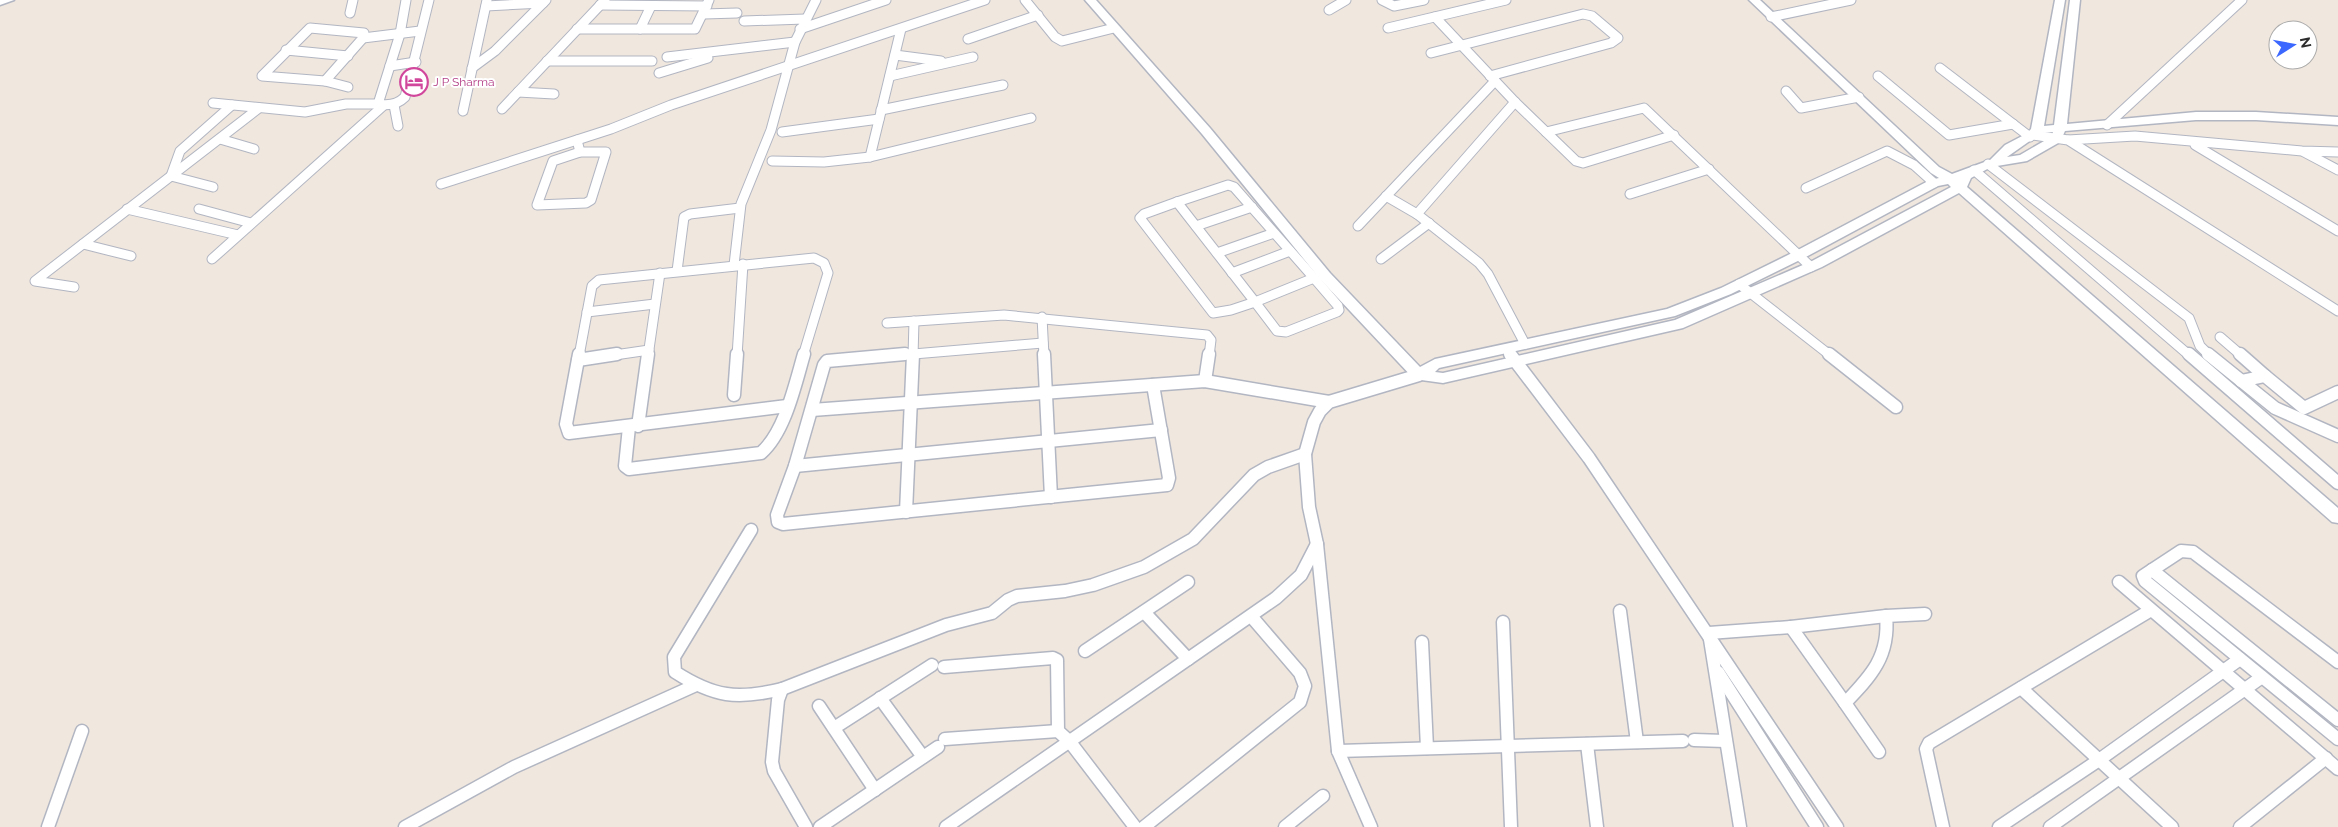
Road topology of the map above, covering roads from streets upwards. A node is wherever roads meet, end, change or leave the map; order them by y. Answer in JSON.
{"nodes":[{"id":1,"x":9,"y":0,"type":"edge"},
{"id":2,"x":353,"y":0,"type":"edge"},
{"id":3,"x":406,"y":0,"type":"edge"},
{"id":4,"x":429,"y":0,"type":"edge"},
{"id":5,"x":816,"y":0,"type":"edge"},
{"id":6,"x":856,"y":0,"type":"edge"},
{"id":7,"x":886,"y":0,"type":"edge"},
{"id":8,"x":986,"y":0,"type":"edge"},
{"id":9,"x":1025,"y":0,"type":"edge"},
{"id":10,"x":1090,"y":0,"type":"edge"},
{"id":11,"x":1346,"y":0,"type":"edge"},
{"id":12,"x":1382,"y":0,"type":"edge"},
{"id":13,"x":1424,"y":0,"type":"edge"},
{"id":14,"x":1506,"y":0,"type":"edge"},
{"id":15,"x":1754,"y":0,"type":"edge"},
{"id":16,"x":1851,"y":0,"type":"edge"},
{"id":17,"x":2060,"y":0,"type":"edge"},
{"id":18,"x":2075,"y":0,"type":"edge"},
{"id":19,"x":2242,"y":0,"type":"edge"},
{"id":20,"x":0,"y":2,"type":"edge"},
{"id":21,"x":544,"y":2,"type":"edge"},
{"id":22,"x":487,"y":3,"type":"edge"},
{"id":23,"x":602,"y":3,"type":"edge"},
{"id":24,"x":651,"y":6,"type":"junction"},
{"id":25,"x":706,"y":6,"type":"edge"},
{"id":26,"x":1329,"y":10,"type":"dead end"},
{"id":27,"x":350,"y":12,"type":"dead end"},
{"id":28,"x":851,"y":12,"type":"junction"},
{"id":29,"x":737,"y":13,"type":"dead end"},
{"id":30,"x":1038,"y":15,"type":"junction"},
{"id":31,"x":1776,"y":16,"type":"junction"},
{"id":32,"x":1435,"y":17,"type":"junction"},
{"id":33,"x":805,"y":19,"type":"junction"},
{"id":34,"x":744,"y":21,"type":"dead end"},
{"id":35,"x":1114,"y":28,"type":"junction"},
{"id":36,"x":1388,"y":28,"type":"dead end"},
{"id":37,"x":577,"y":29,"type":"junction"},
{"id":38,"x":640,"y":29,"type":"junction"},
{"id":39,"x":800,"y":29,"type":"junction"},
{"id":40,"x":901,"y":29,"type":"junction"},
{"id":41,"x":420,"y":31,"type":"junction"},
{"id":42,"x":400,"y":34,"type":"junction"},
{"id":43,"x":363,"y":38,"type":"junction"},
{"id":44,"x":968,"y":39,"type":"dead end"},
{"id":45,"x":795,"y":42,"type":"junction"},
{"id":46,"x":1462,"y":45,"type":"junction"},
{"id":47,"x":286,"y":50,"type":"junction"},
{"id":48,"x":731,"y":51,"type":"junction"},
{"id":49,"x":1431,"y":53,"type":"dead end"},
{"id":50,"x":895,"y":55,"type":"junction"},
{"id":51,"x":348,"y":56,"type":"junction"},
{"id":52,"x":667,"y":57,"type":"dead end"},
{"id":53,"x":973,"y":57,"type":"dead end"},
{"id":54,"x":548,"y":61,"type":"junction"},
{"id":55,"x":652,"y":61,"type":"dead end"},
{"id":56,"x":416,"y":62,"type":"junction"},
{"id":57,"x":950,"y":62,"type":"junction"},
{"id":58,"x":390,"y":66,"type":"junction"},
{"id":59,"x":788,"y":66,"type":"junction"},
{"id":60,"x":472,"y":68,"type":"junction"},
{"id":61,"x":1940,"y":68,"type":"dead end"},
{"id":62,"x":659,"y":73,"type":"dead end"},
{"id":63,"x":890,"y":76,"type":"junction"},
{"id":64,"x":1878,"y":76,"type":"dead end"},
{"id":65,"x":1493,"y":78,"type":"junction"},
{"id":66,"x":325,"y":82,"type":"junction"},
{"id":67,"x":1003,"y":85,"type":"dead end"},
{"id":68,"x":348,"y":87,"type":"dead end"},
{"id":69,"x":1786,"y":91,"type":"dead end"},
{"id":70,"x":518,"y":92,"type":"junction"},
{"id":71,"x":554,"y":94,"type":"dead end"},
{"id":72,"x":1859,"y":97,"type":"junction"},
{"id":73,"x":1515,"y":102,"type":"junction"},
{"id":74,"x":213,"y":103,"type":"dead end"},
{"id":75,"x":232,"y":105,"type":"junction"},
{"id":76,"x":385,"y":105,"type":"junction"},
{"id":77,"x":259,"y":108,"type":"junction"},
{"id":78,"x":502,"y":109,"type":"dead end"},
{"id":79,"x":463,"y":111,"type":"dead end"},
{"id":80,"x":880,"y":115,"type":"junction"},
{"id":81,"x":1031,"y":118,"type":"dead end"},
{"id":82,"x":2338,"y":121,"type":"edge"},
{"id":83,"x":2013,"y":124,"type":"junction"},
{"id":84,"x":2107,"y":125,"type":"junction"},
{"id":85,"x":398,"y":126,"type":"dead end"},
{"id":86,"x":782,"y":132,"type":"dead end"},
{"id":87,"x":1546,"y":132,"type":"junction"},
{"id":88,"x":2033,"y":134,"type":"junction"},
{"id":89,"x":1674,"y":135,"type":"junction"},
{"id":90,"x":2061,"y":136,"type":"junction"},
{"id":91,"x":220,"y":139,"type":"junction"},
{"id":92,"x":577,"y":140,"type":"junction"},
{"id":93,"x":2191,"y":142,"type":"junction"},
{"id":94,"x":254,"y":149,"type":"dead end"},
{"id":95,"x":2302,"y":151,"type":"junction"},
{"id":96,"x":580,"y":152,"type":"junction"},
{"id":97,"x":2338,"y":152,"type":"edge"},
{"id":98,"x":870,"y":157,"type":"junction"},
{"id":99,"x":772,"y":161,"type":"dead end"},
{"id":100,"x":1991,"y":163,"type":"junction"},
{"id":101,"x":1709,"y":169,"type":"junction"},
{"id":102,"x":2338,"y":170,"type":"edge"},
{"id":103,"x":171,"y":176,"type":"junction"},
{"id":104,"x":1948,"y":179,"type":"junction"},
{"id":105,"x":441,"y":184,"type":"dead end"},
{"id":106,"x":213,"y":187,"type":"dead end"},
{"id":107,"x":1806,"y":188,"type":"dead end"},
{"id":108,"x":1630,"y":194,"type":"dead end"},
{"id":109,"x":1386,"y":196,"type":"junction"},
{"id":110,"x":1178,"y":202,"type":"junction"},
{"id":111,"x":1252,"y":207,"type":"junction"},
{"id":112,"x":740,"y":208,"type":"junction"},
{"id":113,"x":200,"y":209,"type":"dead end"},
{"id":114,"x":127,"y":210,"type":"junction"},
{"id":115,"x":1417,"y":214,"type":"junction"},
{"id":116,"x":250,"y":223,"type":"junction"},
{"id":117,"x":1429,"y":223,"type":"junction"},
{"id":118,"x":1196,"y":226,"type":"junction"},
{"id":119,"x":1358,"y":226,"type":"dead end"},
{"id":120,"x":2338,"y":231,"type":"edge"},
{"id":121,"x":1274,"y":232,"type":"junction"},
{"id":122,"x":238,"y":235,"type":"junction"},
{"id":123,"x":83,"y":244,"type":"junction"},
{"id":124,"x":1289,"y":244,"type":"junction"},
{"id":125,"x":1217,"y":253,"type":"junction"},
{"id":126,"x":1799,"y":255,"type":"junction"},
{"id":127,"x":131,"y":256,"type":"dead end"},
{"id":128,"x":212,"y":259,"type":"dead end"},
{"id":129,"x":1381,"y":259,"type":"dead end"},
{"id":130,"x":738,"y":265,"type":"junction"},
{"id":131,"x":1811,"y":267,"type":"junction"},
{"id":132,"x":677,"y":271,"type":"junction"},
{"id":133,"x":1232,"y":272,"type":"junction"},
{"id":134,"x":660,"y":273,"type":"junction"},
{"id":135,"x":1314,"y":278,"type":"junction"},
{"id":136,"x":1739,"y":284,"type":"junction"},
{"id":137,"x":74,"y":288,"type":"dead end"},
{"id":138,"x":1752,"y":294,"type":"junction"},
{"id":139,"x":2082,"y":300,"type":"junction"},
{"id":140,"x":1254,"y":302,"type":"junction"},
{"id":141,"x":655,"y":304,"type":"junction"},
{"id":142,"x":587,"y":312,"type":"junction"},
{"id":143,"x":2338,"y":312,"type":"edge"},
{"id":144,"x":1042,"y":318,"type":"junction"},
{"id":145,"x":914,"y":321,"type":"junction"},
{"id":146,"x":887,"y":323,"type":"dead end"},
{"id":147,"x":2220,"y":337,"type":"dead end"},
{"id":148,"x":1043,"y":343,"type":"junction"},
{"id":149,"x":1525,"y":344,"type":"junction"},
{"id":150,"x":1507,"y":349,"type":"junction"},
{"id":151,"x":649,"y":350,"type":"junction"},
{"id":152,"x":911,"y":354,"type":"junction"},
{"id":153,"x":578,"y":360,"type":"junction"},
{"id":154,"x":1515,"y":363,"type":"junction"},
{"id":155,"x":1419,"y":375,"type":"junction"},
{"id":156,"x":2265,"y":376,"type":"junction"},
{"id":157,"x":2238,"y":378,"type":"junction"},
{"id":158,"x":1205,"y":380,"type":"junction"},
{"id":159,"x":2219,"y":381,"type":"junction"},
{"id":160,"x":1153,"y":384,"type":"junction"},
{"id":161,"x":2338,"y":392,"type":"edge"},
{"id":162,"x":1045,"y":393,"type":"junction"},
{"id":163,"x":734,"y":395,"type":"dead end"},
{"id":164,"x":1329,"y":402,"type":"junction"},
{"id":165,"x":910,"y":403,"type":"junction"},
{"id":166,"x":787,"y":406,"type":"junction"},
{"id":167,"x":1896,"y":407,"type":"dead end"},
{"id":168,"x":812,"y":410,"type":"junction"},
{"id":169,"x":634,"y":427,"type":"junction"},
{"id":170,"x":1161,"y":430,"type":"junction"},
{"id":171,"x":2338,"y":436,"type":"edge"},
{"id":172,"x":1048,"y":441,"type":"junction"},
{"id":173,"x":1305,"y":454,"type":"junction"},
{"id":174,"x":908,"y":455,"type":"junction"},
{"id":175,"x":795,"y":466,"type":"junction"},
{"id":176,"x":2338,"y":483,"type":"edge"},
{"id":177,"x":1051,"y":498,"type":"junction"},
{"id":178,"x":906,"y":512,"type":"junction"},
{"id":179,"x":2338,"y":517,"type":"edge"},
{"id":180,"x":751,"y":530,"type":"dead end"},
{"id":181,"x":2338,"y":530,"type":"edge"},
{"id":182,"x":1317,"y":544,"type":"junction"},
{"id":183,"x":2152,"y":570,"type":"junction"},
{"id":184,"x":1188,"y":582,"type":"dead end"},
{"id":185,"x":2119,"y":582,"type":"dead end"},
{"id":186,"x":2151,"y":610,"type":"junction"},
{"id":187,"x":1620,"y":611,"type":"dead end"},
{"id":188,"x":1144,"y":612,"type":"junction"},
{"id":189,"x":1925,"y":614,"type":"dead end"},
{"id":190,"x":1250,"y":616,"type":"junction"},
{"id":191,"x":1886,"y":616,"type":"junction"},
{"id":192,"x":1503,"y":622,"type":"dead end"},
{"id":193,"x":1791,"y":627,"type":"junction"},
{"id":194,"x":1709,"y":633,"type":"junction"},
{"id":195,"x":1422,"y":642,"type":"dead end"},
{"id":196,"x":1085,"y":651,"type":"dead end"},
{"id":197,"x":1188,"y":659,"type":"junction"},
{"id":198,"x":2240,"y":659,"type":"junction"},
{"id":199,"x":2338,"y":662,"type":"edge"},
{"id":200,"x":1716,"y":670,"type":"junction"},
{"id":201,"x":2224,"y":672,"type":"junction"},
{"id":202,"x":2262,"y":678,"type":"junction"},
{"id":203,"x":700,"y":687,"type":"junction"},
{"id":204,"x":2022,"y":688,"type":"junction"},
{"id":205,"x":782,"y":690,"type":"junction"},
{"id":206,"x":2246,"y":690,"type":"junction"},
{"id":207,"x":880,"y":698,"type":"junction"},
{"id":208,"x":1845,"y":703,"type":"junction"},
{"id":209,"x":820,"y":706,"type":"dead end"},
{"id":210,"x":2338,"y":720,"type":"edge"},
{"id":211,"x":834,"y":728,"type":"junction"},
{"id":212,"x":82,"y":731,"type":"dead end"},
{"id":213,"x":1058,"y":731,"type":"junction"},
{"id":214,"x":2338,"y":739,"type":"edge"},
{"id":215,"x":1725,"y":741,"type":"junction"},
{"id":216,"x":1070,"y":742,"type":"junction"},
{"id":217,"x":1637,"y":742,"type":"junction"},
{"id":218,"x":1587,"y":744,"type":"junction"},
{"id":219,"x":1508,"y":746,"type":"junction"},
{"id":220,"x":1427,"y":748,"type":"junction"},
{"id":221,"x":1338,"y":751,"type":"junction"},
{"id":222,"x":1879,"y":752,"type":"dead end"},
{"id":223,"x":923,"y":757,"type":"junction"},
{"id":224,"x":2326,"y":758,"type":"junction"},
{"id":225,"x":2099,"y":760,"type":"junction"},
{"id":226,"x":2338,"y":768,"type":"edge"},
{"id":227,"x":2120,"y":780,"type":"junction"},
{"id":228,"x":875,"y":790,"type":"junction"},
{"id":229,"x":1323,"y":796,"type":"dead end"},
{"id":230,"x":1741,"y":823,"type":"edge"},
{"id":231,"x":956,"y":824,"type":"edge"},
{"id":232,"x":48,"y":827,"type":"edge"},
{"id":233,"x":405,"y":827,"type":"edge"},
{"id":234,"x":806,"y":827,"type":"edge"},
{"id":235,"x":820,"y":827,"type":"edge"},
{"id":236,"x":1135,"y":827,"type":"edge"},
{"id":237,"x":1144,"y":827,"type":"edge"},
{"id":238,"x":1285,"y":827,"type":"edge"},
{"id":239,"x":1371,"y":827,"type":"edge"},
{"id":240,"x":1511,"y":827,"type":"edge"},
{"id":241,"x":1598,"y":827,"type":"edge"},
{"id":242,"x":1817,"y":827,"type":"edge"},
{"id":243,"x":1837,"y":827,"type":"edge"},
{"id":244,"x":1943,"y":827,"type":"edge"},
{"id":245,"x":1998,"y":827,"type":"edge"},
{"id":246,"x":2050,"y":827,"type":"edge"},
{"id":247,"x":2172,"y":827,"type":"edge"},
{"id":248,"x":2240,"y":827,"type":"edge"}],
"edges":[{"from":1,"to":20,"type":"street"},
{"from":2,"to":27,"type":"street"},
{"from":3,"to":42,"type":"street"},
{"from":4,"to":41,"type":"street"},
{"from":5,"to":33,"type":"street"},
{"from":6,"to":28,"type":"street"},
{"from":7,"to":28,"type":"street"},
{"from":8,"to":40,"type":"street"},
{"from":9,"to":30,"type":"street"},
{"from":10,"to":35,"type":"street"},
{"from":11,"to":26,"type":"street"},
{"from":12,"to":13,"type":"street"},
{"from":14,"to":32,"type":"street"},
{"from":15,"to":31,"type":"street"},
{"from":16,"to":31,"type":"street"},
{"from":17,"to":88,"type":"street"},
{"from":18,"to":90,"type":"street"},
{"from":19,"to":84,"type":"street"},
{"from":21,"to":22,"type":"street"},
{"from":21,"to":60,"type":"street"},
{"from":22,"to":60,"type":"street"},
{"from":23,"to":24,"type":"street"},
{"from":23,"to":37,"type":"street"},
{"from":24,"to":25,"type":"street"},
{"from":24,"to":38,"type":"street"},
{"from":25,"to":29,"type":"street"},
{"from":25,"to":38,"type":"street"},
{"from":28,"to":39,"type":"street"},
{"from":30,"to":35,"type":"street"},
{"from":30,"to":44,"type":"street"},
{"from":31,"to":72,"type":"street"},
{"from":32,"to":36,"type":"street"},
{"from":32,"to":46,"type":"street"},
{"from":33,"to":34,"type":"street"},
{"from":33,"to":39,"type":"street"},
{"from":35,"to":124,"type":"street"},
{"from":37,"to":38,"type":"street"},
{"from":37,"to":54,"type":"street"},
{"from":39,"to":45,"type":"street"},
{"from":40,"to":50,"type":"street"},
{"from":40,"to":59,"type":"street"},
{"from":41,"to":42,"type":"street"},
{"from":41,"to":56,"type":"street"},
{"from":42,"to":43,"type":"street"},
{"from":42,"to":58,"type":"street"},
{"from":43,"to":47,"type":"street"},
{"from":43,"to":51,"type":"street"},
{"from":45,"to":48,"type":"street"},
{"from":45,"to":59,"type":"street"},
{"from":46,"to":49,"type":"street"},
{"from":46,"to":65,"type":"street"},
{"from":46,"to":65,"type":"street"},
{"from":47,"to":51,"type":"street"},
{"from":47,"to":66,"type":"street"},
{"from":48,"to":52,"type":"street"},
{"from":48,"to":62,"type":"street"},
{"from":50,"to":57,"type":"street"},
{"from":50,"to":63,"type":"street"},
{"from":51,"to":66,"type":"street"},
{"from":53,"to":57,"type":"street"},
{"from":54,"to":55,"type":"street"},
{"from":54,"to":70,"type":"street"},
{"from":56,"to":58,"type":"street"},
{"from":56,"to":76,"type":"street"},
{"from":57,"to":63,"type":"street"},
{"from":58,"to":76,"type":"street"},
{"from":59,"to":92,"type":"street"},
{"from":59,"to":112,"type":"street"},
{"from":60,"to":79,"type":"street"},
{"from":61,"to":83,"type":"street"},
{"from":63,"to":80,"type":"street"},
{"from":64,"to":83,"type":"street"},
{"from":65,"to":73,"type":"street"},
{"from":65,"to":109,"type":"street"},
{"from":66,"to":68,"type":"street"},
{"from":67,"to":80,"type":"street"},
{"from":69,"to":72,"type":"street"},
{"from":70,"to":71,"type":"street"},
{"from":70,"to":78,"type":"street"},
{"from":72,"to":104,"type":"street"},
{"from":73,"to":87,"type":"street"},
{"from":73,"to":115,"type":"street"},
{"from":74,"to":75,"type":"street"},
{"from":75,"to":77,"type":"street"},
{"from":75,"to":103,"type":"street"},
{"from":76,"to":77,"type":"street"},
{"from":76,"to":85,"type":"street"},
{"from":76,"to":116,"type":"street"},
{"from":77,"to":91,"type":"street"},
{"from":80,"to":86,"type":"street"},
{"from":80,"to":98,"type":"street"},
{"from":81,"to":98,"type":"street"},
{"from":82,"to":84,"type":"street"},
{"from":83,"to":88,"type":"street"},
{"from":84,"to":90,"type":"street"},
{"from":87,"to":89,"type":"street"},
{"from":87,"to":89,"type":"street"},
{"from":88,"to":90,"type":"street"},
{"from":88,"to":100,"type":"street"},
{"from":89,"to":101,"type":"street"},
{"from":90,"to":93,"type":"street"},
{"from":90,"to":100,"type":"street"},
{"from":90,"to":143,"type":"street"},
{"from":91,"to":94,"type":"street"},
{"from":91,"to":103,"type":"street"},
{"from":92,"to":96,"type":"street"},
{"from":92,"to":105,"type":"street"},
{"from":93,"to":95,"type":"street"},
{"from":93,"to":120,"type":"street"},
{"from":95,"to":97,"type":"street"},
{"from":95,"to":102,"type":"street"},
{"from":96,"to":96,"type":"street"},
{"from":98,"to":99,"type":"street"},
{"from":100,"to":104,"type":"street"},
{"from":100,"to":157,"type":"street"},
{"from":101,"to":108,"type":"street"},
{"from":101,"to":126,"type":"street"},
{"from":103,"to":106,"type":"street"},
{"from":103,"to":114,"type":"street"},
{"from":104,"to":107,"type":"street"},
{"from":104,"to":126,"type":"street"},
{"from":104,"to":131,"type":"street"},
{"from":104,"to":139,"type":"street"},
{"from":104,"to":159,"type":"street"},
{"from":109,"to":115,"type":"street"},
{"from":109,"to":119,"type":"street"},
{"from":110,"to":111,"type":"street"},
{"from":110,"to":118,"type":"street"},
{"from":110,"to":140,"type":"street"},
{"from":111,"to":118,"type":"street"},
{"from":111,"to":121,"type":"street"},
{"from":112,"to":130,"type":"street"},
{"from":112,"to":132,"type":"street"},
{"from":113,"to":116,"type":"street"},
{"from":114,"to":122,"type":"street"},
{"from":114,"to":123,"type":"street"},
{"from":115,"to":117,"type":"street"},
{"from":116,"to":122,"type":"street"},
{"from":117,"to":129,"type":"street"},
{"from":117,"to":149,"type":"street"},
{"from":118,"to":125,"type":"street"},
{"from":121,"to":124,"type":"street"},
{"from":121,"to":125,"type":"street"},
{"from":122,"to":128,"type":"street"},
{"from":123,"to":127,"type":"street"},
{"from":123,"to":137,"type":"street"},
{"from":124,"to":133,"type":"street"},
{"from":124,"to":135,"type":"street"},
{"from":124,"to":155,"type":"street"},
{"from":125,"to":133,"type":"street"},
{"from":126,"to":131,"type":"street"},
{"from":126,"to":136,"type":"street"},
{"from":130,"to":132,"type":"street"},
{"from":130,"to":163,"type":"street"},
{"from":130,"to":166,"type":"street"},
{"from":131,"to":138,"type":"street"},
{"from":132,"to":134,"type":"street"},
{"from":133,"to":140,"type":"street"},
{"from":134,"to":141,"type":"street"},
{"from":134,"to":142,"type":"street"},
{"from":135,"to":140,"type":"street"},
{"from":135,"to":140,"type":"street"},
{"from":136,"to":138,"type":"street"},
{"from":136,"to":149,"type":"street"},
{"from":138,"to":154,"type":"street"},
{"from":138,"to":167,"type":"street"},
{"from":139,"to":179,"type":"street"},
{"from":139,"to":181,"type":"street"},
{"from":141,"to":142,"type":"street"},
{"from":141,"to":151,"type":"street"},
{"from":142,"to":153,"type":"street"},
{"from":144,"to":145,"type":"street"},
{"from":144,"to":148,"type":"street"},
{"from":144,"to":158,"type":"street"},
{"from":145,"to":146,"type":"street"},
{"from":145,"to":152,"type":"street"},
{"from":147,"to":156,"type":"street"},
{"from":148,"to":152,"type":"street"},
{"from":148,"to":162,"type":"street"},
{"from":149,"to":150,"type":"street"},
{"from":150,"to":154,"type":"street"},
{"from":150,"to":155,"type":"street"},
{"from":151,"to":153,"type":"street"},
{"from":151,"to":169,"type":"street"},
{"from":152,"to":165,"type":"street"},
{"from":152,"to":168,"type":"street"},
{"from":153,"to":169,"type":"street"},
{"from":154,"to":155,"type":"street"},
{"from":154,"to":194,"type":"street"},
{"from":155,"to":164,"type":"street"},
{"from":156,"to":157,"type":"street"},
{"from":156,"to":161,"type":"street"},
{"from":157,"to":159,"type":"street"},
{"from":157,"to":171,"type":"street"},
{"from":158,"to":160,"type":"street"},
{"from":158,"to":164,"type":"street"},
{"from":159,"to":176,"type":"street"},
{"from":160,"to":162,"type":"street"},
{"from":160,"to":170,"type":"street"},
{"from":162,"to":165,"type":"street"},
{"from":162,"to":172,"type":"street"},
{"from":164,"to":173,"type":"street"},
{"from":165,"to":168,"type":"street"},
{"from":165,"to":174,"type":"street"},
{"from":166,"to":169,"type":"street"},
{"from":166,"to":169,"type":"street"},
{"from":168,"to":175,"type":"street"},
{"from":170,"to":172,"type":"street"},
{"from":170,"to":177,"type":"street"},
{"from":172,"to":174,"type":"street"},
{"from":172,"to":177,"type":"street"},
{"from":173,"to":182,"type":"street"},
{"from":173,"to":205,"type":"street"},
{"from":174,"to":175,"type":"street"},
{"from":174,"to":178,"type":"street"},
{"from":175,"to":178,"type":"street"},
{"from":177,"to":178,"type":"street"},
{"from":180,"to":203,"type":"street"},
{"from":182,"to":190,"type":"street"},
{"from":182,"to":221,"type":"street"},
{"from":183,"to":198,"type":"street"},
{"from":183,"to":199,"type":"street"},
{"from":183,"to":210,"type":"street"},
{"from":184,"to":188,"type":"street"},
{"from":185,"to":186,"type":"street"},
{"from":186,"to":201,"type":"street"},
{"from":186,"to":204,"type":"street"},
{"from":187,"to":217,"type":"street"},
{"from":188,"to":196,"type":"street"},
{"from":188,"to":197,"type":"street"},
{"from":189,"to":191,"type":"street"},
{"from":190,"to":197,"type":"street"},
{"from":190,"to":237,"type":"street"},
{"from":191,"to":193,"type":"street"},
{"from":191,"to":208,"type":"street"},
{"from":192,"to":219,"type":"street"},
{"from":193,"to":194,"type":"street"},
{"from":193,"to":208,"type":"street"},
{"from":194,"to":200,"type":"street"},
{"from":194,"to":243,"type":"street"},
{"from":195,"to":220,"type":"street"},
{"from":197,"to":216,"type":"street"},
{"from":198,"to":201,"type":"street"},
{"from":198,"to":202,"type":"street"},
{"from":200,"to":215,"type":"street"},
{"from":200,"to":242,"type":"street"},
{"from":201,"to":206,"type":"street"},
{"from":201,"to":225,"type":"street"},
{"from":202,"to":206,"type":"street"},
{"from":202,"to":214,"type":"street"},
{"from":203,"to":205,"type":"street"},
{"from":203,"to":233,"type":"street"},
{"from":204,"to":225,"type":"street"},
{"from":204,"to":244,"type":"street"},
{"from":205,"to":234,"type":"street"},
{"from":206,"to":224,"type":"street"},
{"from":206,"to":227,"type":"street"},
{"from":207,"to":211,"type":"street"},
{"from":207,"to":213,"type":"street"},
{"from":207,"to":223,"type":"street"},
{"from":208,"to":222,"type":"street"},
{"from":209,"to":211,"type":"street"},
{"from":211,"to":228,"type":"street"},
{"from":212,"to":232,"type":"street"},
{"from":213,"to":216,"type":"street"},
{"from":213,"to":223,"type":"street"},
{"from":215,"to":217,"type":"street"},
{"from":215,"to":230,"type":"street"},
{"from":216,"to":231,"type":"street"},
{"from":216,"to":236,"type":"street"},
{"from":217,"to":218,"type":"street"},
{"from":218,"to":219,"type":"street"},
{"from":218,"to":241,"type":"street"},
{"from":219,"to":220,"type":"street"},
{"from":219,"to":240,"type":"street"},
{"from":220,"to":221,"type":"street"},
{"from":221,"to":239,"type":"street"},
{"from":223,"to":228,"type":"street"},
{"from":224,"to":226,"type":"street"},
{"from":224,"to":248,"type":"street"},
{"from":225,"to":227,"type":"street"},
{"from":225,"to":245,"type":"street"},
{"from":227,"to":246,"type":"street"},
{"from":227,"to":247,"type":"street"},
{"from":228,"to":235,"type":"street"},
{"from":229,"to":238,"type":"street"}]}
